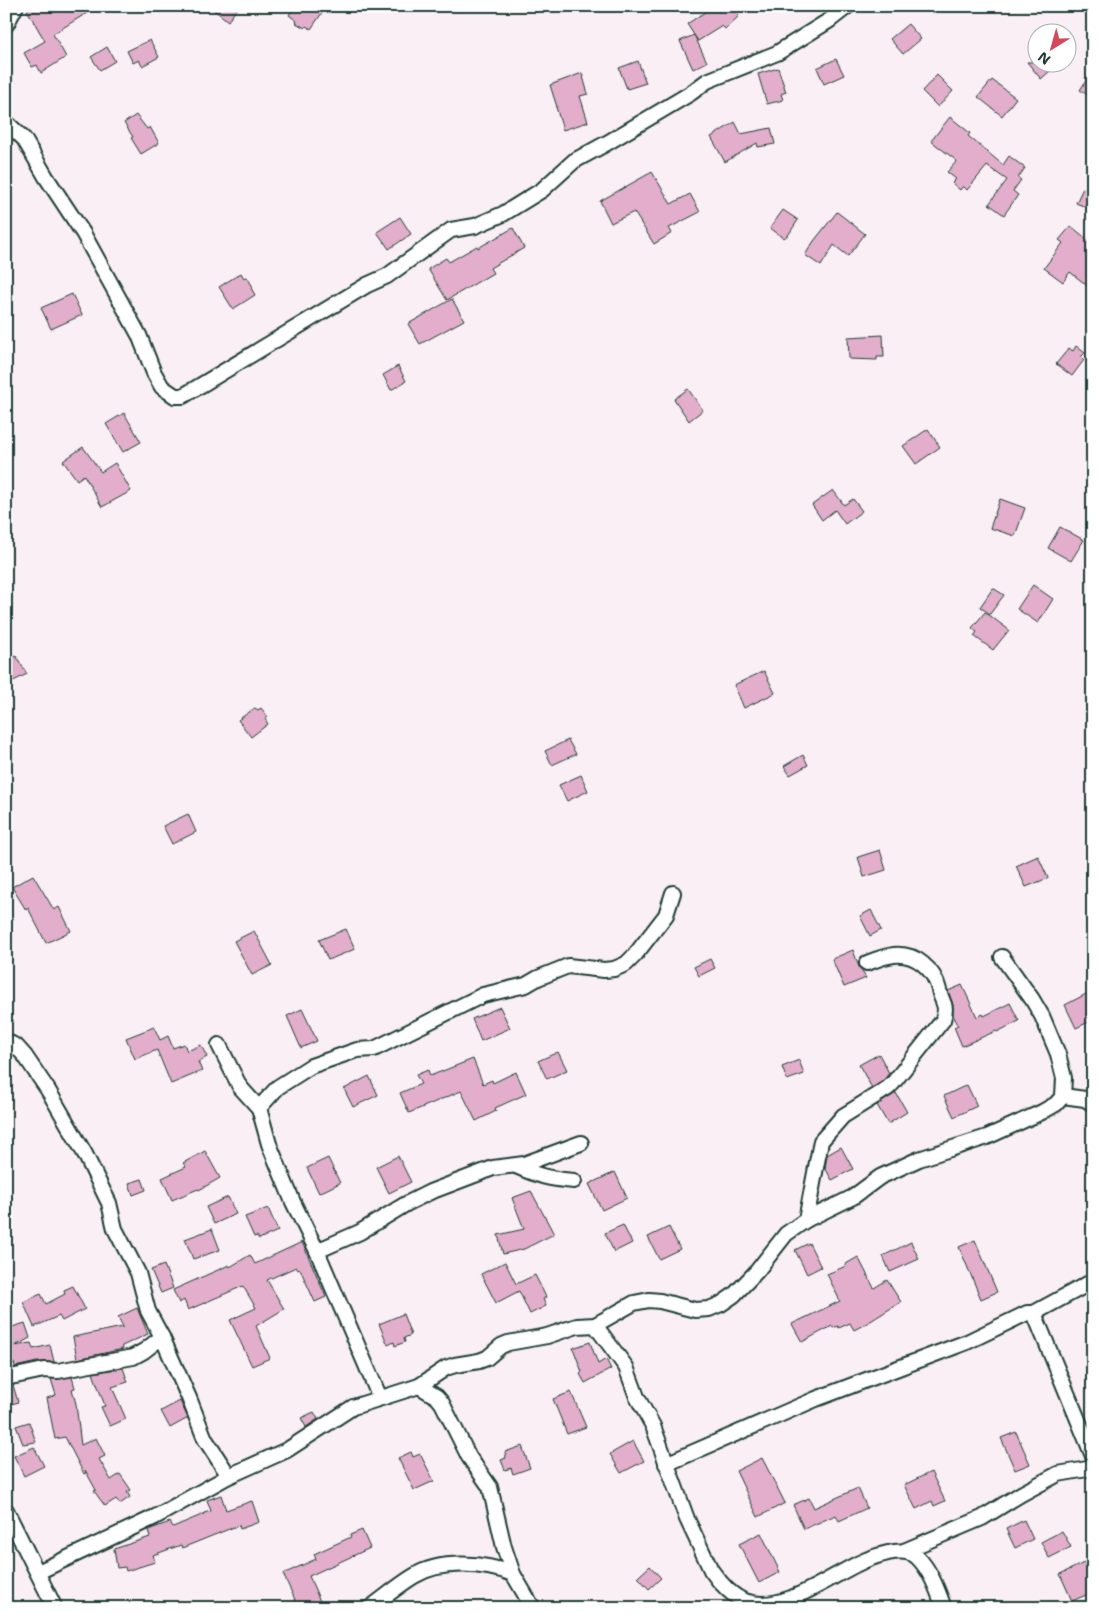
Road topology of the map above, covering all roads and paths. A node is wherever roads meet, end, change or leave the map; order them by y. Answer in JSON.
{"nodes":[{"id":1,"x":16,"y":6,"type":"edge"},
{"id":2,"x":848,"y":6,"type":"edge"},
{"id":3,"x":6,"y":26,"type":"edge"},
{"id":4,"x":6,"y":122,"type":"edge"},
{"id":5,"x":673,"y":893,"type":"dead end"},
{"id":6,"x":1002,"y":957,"type":"dead end"},
{"id":7,"x":867,"y":963,"type":"dead end"},
{"id":8,"x":6,"y":1041,"type":"edge"},
{"id":9,"x":219,"y":1045,"type":"dead end"},
{"id":10,"x":1063,"y":1096,"type":"junction"},
{"id":11,"x":1093,"y":1104,"type":"edge"},
{"id":12,"x":258,"y":1108,"type":"junction"},
{"id":13,"x":581,"y":1142,"type":"dead end"},
{"id":14,"x":516,"y":1166,"type":"junction"},
{"id":15,"x":574,"y":1181,"type":"dead end"},
{"id":16,"x":806,"y":1220,"type":"junction"},
{"id":17,"x":317,"y":1251,"type":"junction"},
{"id":18,"x":1093,"y":1281,"type":"edge"},
{"id":19,"x":1034,"y":1313,"type":"junction"},
{"id":20,"x":595,"y":1325,"type":"junction"},
{"id":21,"x":162,"y":1337,"type":"junction"},
{"id":22,"x":6,"y":1378,"type":"edge"},
{"id":23,"x":419,"y":1386,"type":"junction"},
{"id":24,"x":380,"y":1398,"type":"junction"},
{"id":25,"x":1093,"y":1456,"type":"edge"},
{"id":26,"x":666,"y":1464,"type":"junction"},
{"id":27,"x":1093,"y":1468,"type":"edge"},
{"id":28,"x":229,"y":1476,"type":"junction"},
{"id":29,"x":6,"y":1510,"type":"edge"},
{"id":30,"x":904,"y":1552,"type":"junction"},
{"id":31,"x":38,"y":1572,"type":"junction"},
{"id":32,"x":513,"y":1574,"type":"junction"},
{"id":33,"x":55,"y":1608,"type":"edge"},
{"id":34,"x":370,"y":1608,"type":"edge"},
{"id":35,"x":533,"y":1608,"type":"edge"},
{"id":36,"x":944,"y":1608,"type":"edge"}],
"edges":[{"from":1,"to":3,"type":"street"},
{"from":2,"to":4,"type":"street"},
{"from":5,"to":12,"type":"street"},
{"from":6,"to":10,"type":"street"},
{"from":7,"to":16,"type":"street"},
{"from":8,"to":21,"type":"street"},
{"from":9,"to":12,"type":"street"},
{"from":10,"to":11,"type":"street"},
{"from":10,"to":16,"type":"street"},
{"from":12,"to":17,"type":"street"},
{"from":13,"to":14,"type":"street"},
{"from":14,"to":15,"type":"street"},
{"from":14,"to":17,"type":"street"},
{"from":16,"to":20,"type":"street"},
{"from":17,"to":24,"type":"street"},
{"from":18,"to":19,"type":"street"},
{"from":19,"to":25,"type":"street"},
{"from":19,"to":26,"type":"street"},
{"from":20,"to":23,"type":"street"},
{"from":20,"to":26,"type":"street"},
{"from":21,"to":22,"type":"street"},
{"from":21,"to":28,"type":"street"},
{"from":23,"to":24,"type":"street"},
{"from":23,"to":32,"type":"street"},
{"from":24,"to":28,"type":"street"},
{"from":26,"to":30,"type":"street"},
{"from":27,"to":30,"type":"street"},
{"from":28,"to":31,"type":"street"},
{"from":29,"to":31,"type":"street"},
{"from":30,"to":36,"type":"street"},
{"from":31,"to":33,"type":"street"},
{"from":32,"to":34,"type":"street"},
{"from":32,"to":35,"type":"street"}]}
